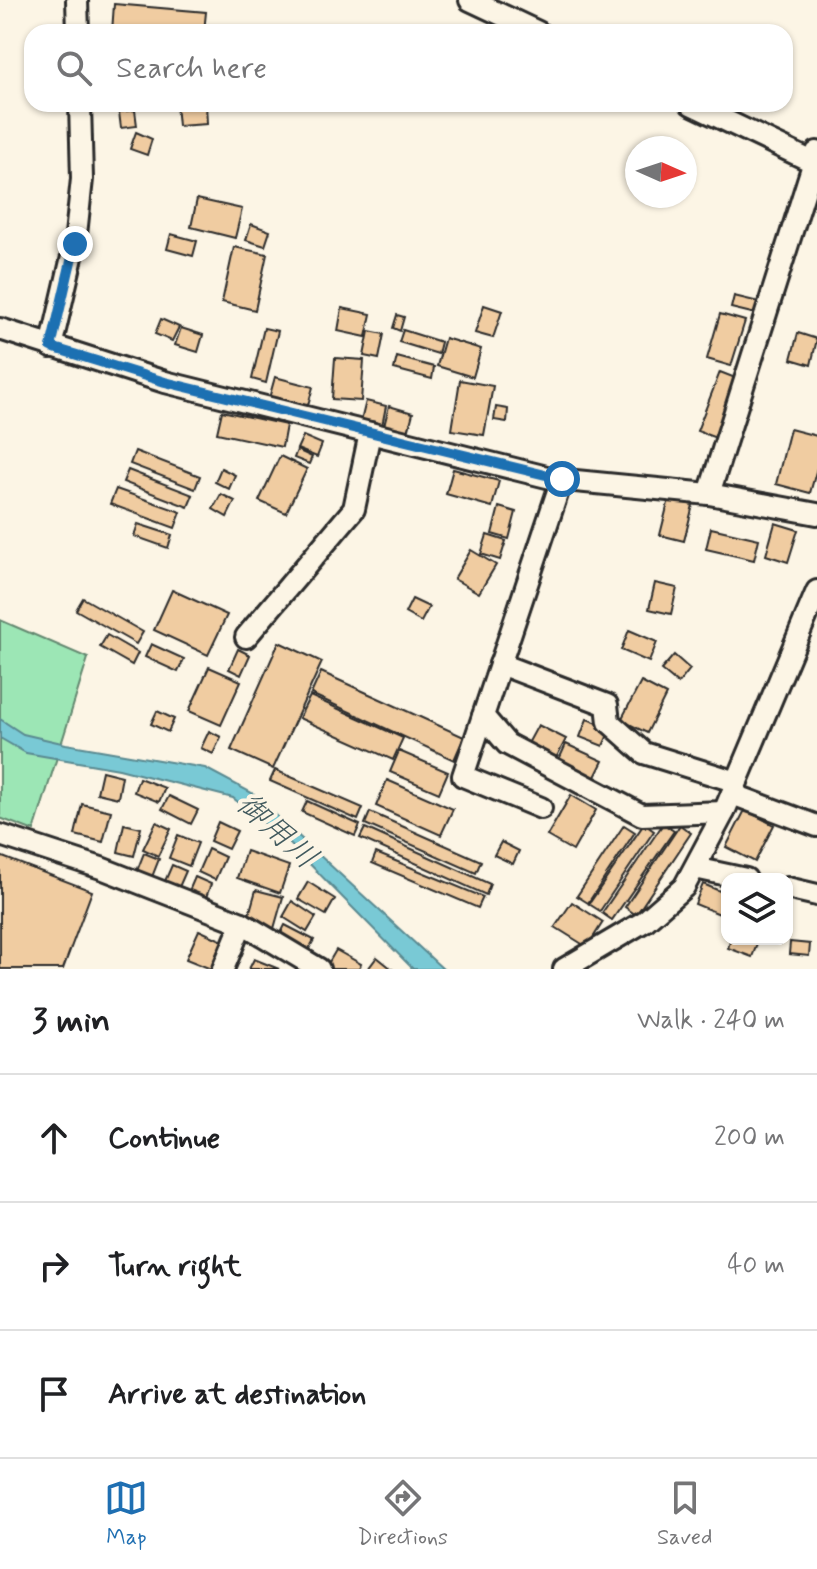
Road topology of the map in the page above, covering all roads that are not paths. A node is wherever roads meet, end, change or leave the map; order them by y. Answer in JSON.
{"nodes":[{"id":1,"x":77,"y":0,"type":"edge"},
{"id":2,"x":470,"y":0,"type":"edge"},
{"id":3,"x":78,"y":24,"type":"edge"},
{"id":4,"x":521,"y":24,"type":"edge"},
{"id":5,"x":80,"y":112,"type":"edge"},
{"id":6,"x":709,"y":112,"type":"edge"},
{"id":7,"x":816,"y":159,"type":"edge"},
{"id":8,"x":0,"y":329,"type":"edge"},
{"id":9,"x":51,"y":347,"type":"junction"},
{"id":10,"x":370,"y":433,"type":"junction"},
{"id":11,"x":562,"y":479,"type":"junction"},
{"id":12,"x":709,"y":494,"type":"junction"},
{"id":13,"x":817,"y":514,"type":"edge"},
{"id":14,"x":817,"y":591,"type":"edge"},
{"id":15,"x":246,"y":637,"type":"dead end"},
{"id":16,"x":500,"y":664,"type":"junction"},
{"id":17,"x":483,"y":716,"type":"junction"},
{"id":18,"x":731,"y":796,"type":"junction"},
{"id":19,"x":541,"y":808,"type":"dead end"},
{"id":20,"x":817,"y":826,"type":"edge"},
{"id":21,"x":0,"y":835,"type":"edge"},
{"id":22,"x":695,"y":868,"type":"junction"},
{"id":23,"x":721,"y":874,"type":"edge"},
{"id":24,"x":793,"y":889,"type":"edge"},
{"id":25,"x":817,"y":895,"type":"edge"},
{"id":26,"x":242,"y":923,"type":"junction"},
{"id":27,"x":223,"y":969,"type":"edge"},
{"id":28,"x":319,"y":969,"type":"edge"},
{"id":29,"x":564,"y":969,"type":"edge"}],
"edges":[{"from":1,"to":3,"type":"street"},
{"from":2,"to":4,"type":"street"},
{"from":5,"to":9,"type":"street"},
{"from":6,"to":7,"type":"street"},
{"from":7,"to":12,"type":"street"},
{"from":8,"to":9,"type":"street"},
{"from":9,"to":10,"type":"street"},
{"from":10,"to":11,"type":"street"},
{"from":10,"to":15,"type":"street"},
{"from":11,"to":12,"type":"street"},
{"from":11,"to":16,"type":"street"},
{"from":12,"to":13,"type":"street"},
{"from":14,"to":18,"type":"street"},
{"from":16,"to":17,"type":"street"},
{"from":16,"to":18,"type":"street"},
{"from":17,"to":18,"type":"street"},
{"from":17,"to":19,"type":"street"},
{"from":18,"to":20,"type":"street"},
{"from":18,"to":22,"type":"street"},
{"from":21,"to":26,"type":"street"},
{"from":22,"to":23,"type":"street"},
{"from":22,"to":29,"type":"street"},
{"from":24,"to":25,"type":"street"},
{"from":26,"to":27,"type":"street"},
{"from":26,"to":28,"type":"street"}]}
